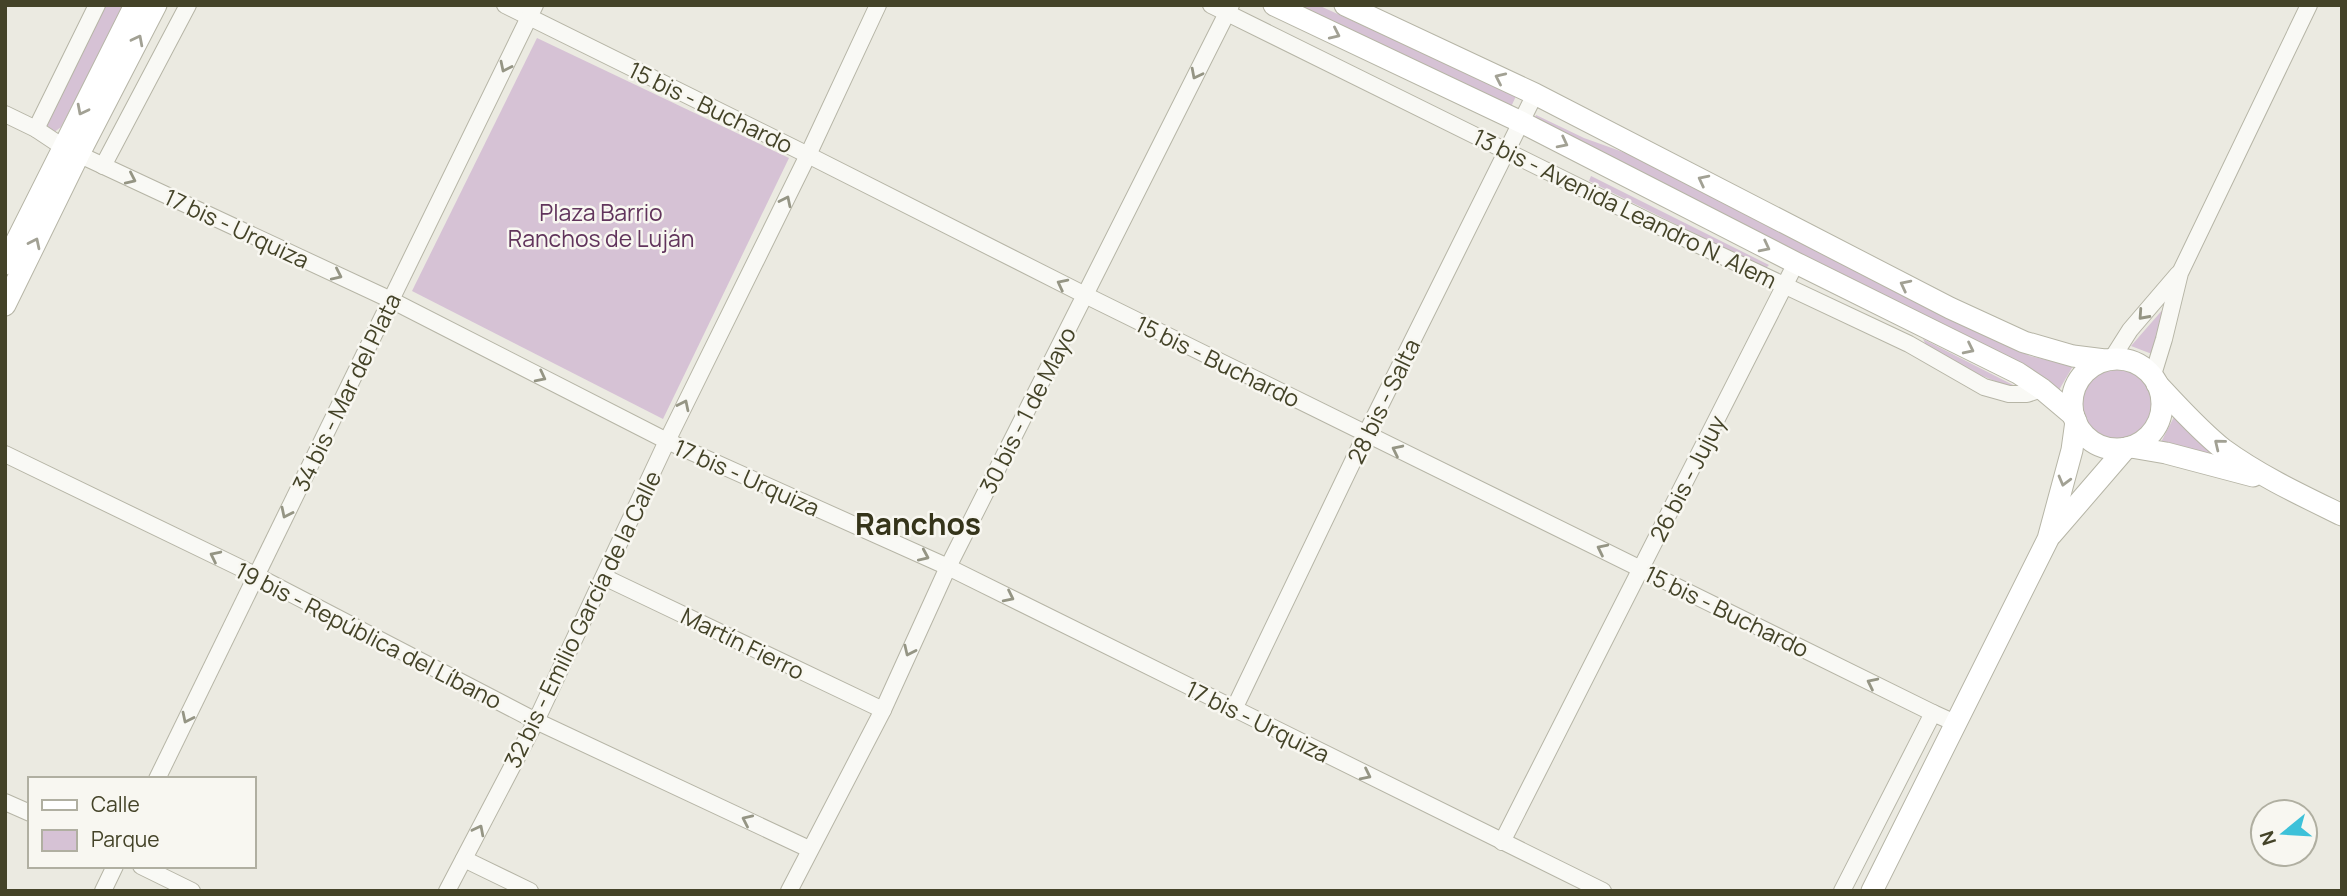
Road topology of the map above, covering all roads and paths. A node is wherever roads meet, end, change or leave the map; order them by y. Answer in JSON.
{"nodes":[{"id":1,"x":97,"y":5,"type":"edge"},
{"id":2,"x":135,"y":5,"type":"edge"},
{"id":3,"x":156,"y":5,"type":"edge"},
{"id":4,"x":188,"y":5,"type":"edge"},
{"id":5,"x":505,"y":5,"type":"edge"},
{"id":6,"x":878,"y":5,"type":"edge"},
{"id":7,"x":1210,"y":5,"type":"edge"},
{"id":8,"x":1274,"y":5,"type":"edge"},
{"id":9,"x":1345,"y":5,"type":"edge"},
{"id":10,"x":2309,"y":5,"type":"edge"},
{"id":11,"x":1229,"y":9,"type":"edge"},
{"id":12,"x":532,"y":11,"type":"edge"},
{"id":13,"x":1535,"y":94,"type":"junction"},
{"id":14,"x":5,"y":114,"type":"edge"},
{"id":15,"x":1521,"y":122,"type":"junction"},
{"id":16,"x":36,"y":129,"type":"junction"},
{"id":17,"x":71,"y":151,"type":"junction"},
{"id":18,"x":1507,"y":151,"type":"junction"},
{"id":19,"x":808,"y":155,"type":"junction"},
{"id":20,"x":103,"y":166,"type":"junction"},
{"id":21,"x":1796,"y":263,"type":"junction"},
{"id":22,"x":5,"y":264,"type":"edge"},
{"id":23,"x":2180,"y":272,"type":"junction"},
{"id":24,"x":1784,"y":285,"type":"junction"},
{"id":25,"x":1085,"y":295,"type":"junction"},
{"id":26,"x":391,"y":300,"type":"junction"},
{"id":27,"x":5,"y":305,"type":"edge"},
{"id":28,"x":2108,"y":360,"type":"junction"},
{"id":29,"x":2154,"y":381,"type":"junction"},
{"id":30,"x":2042,"y":389,"type":"junction"},
{"id":31,"x":2075,"y":419,"type":"junction"},
{"id":32,"x":1366,"y":434,"type":"junction"},
{"id":33,"x":667,"y":441,"type":"junction"},
{"id":34,"x":2128,"y":447,"type":"junction"},
{"id":35,"x":5,"y":454,"type":"edge"},
{"id":36,"x":2275,"y":483,"type":"junction"},
{"id":37,"x":2342,"y":515,"type":"edge"},
{"id":38,"x":2048,"y":539,"type":"junction"},
{"id":39,"x":948,"y":567,"type":"junction"},
{"id":40,"x":1641,"y":568,"type":"junction"},
{"id":41,"x":255,"y":575,"type":"junction"},
{"id":42,"x":604,"y":577,"type":"junction"},
{"id":43,"x":1234,"y":709,"type":"junction"},
{"id":44,"x":883,"y":710,"type":"junction"},
{"id":45,"x":1933,"y":713,"type":"junction"},
{"id":46,"x":536,"y":721,"type":"junction"},
{"id":47,"x":1955,"y":723,"type":"junction"},
{"id":48,"x":159,"y":777,"type":"edge"},
{"id":49,"x":5,"y":802,"type":"edge"},
{"id":50,"x":28,"y":812,"type":"edge"},
{"id":51,"x":1502,"y":842,"type":"junction"},
{"id":52,"x":809,"y":849,"type":"junction"},
{"id":53,"x":464,"y":859,"type":"junction"},
{"id":54,"x":114,"y":868,"type":"edge"},
{"id":55,"x":145,"y":868,"type":"edge"},
{"id":56,"x":103,"y":891,"type":"edge"},
{"id":57,"x":192,"y":891,"type":"edge"},
{"id":58,"x":447,"y":891,"type":"edge"},
{"id":59,"x":530,"y":891,"type":"edge"},
{"id":60,"x":789,"y":891,"type":"edge"},
{"id":61,"x":1604,"y":891,"type":"edge"},
{"id":62,"x":1842,"y":891,"type":"edge"},
{"id":63,"x":1872,"y":891,"type":"edge"}],
"edges":[{"from":1,"to":16,"type":"street"},
{"from":2,"to":17,"type":"main road","one_way":true},
{"from":17,"to":3,"type":"main road","one_way":true},
{"from":4,"to":20,"type":"street"},
{"from":5,"to":12,"type":"street","name":"15 bis - Buchardo"},
{"from":6,"to":19,"type":"street","name":"32 bis - Emilio García de la Calle"},
{"from":7,"to":11,"type":"street","name":"13 bis - Avenida Leandro N. Alem"},
{"from":8,"to":15,"type":"main road","name":"13 bis - Avenida Leandro N. Alem","one_way":true},
{"from":13,"to":9,"type":"main road","one_way":true},
{"from":10,"to":23,"type":"street"},
{"from":11,"to":18,"type":"street","name":"13 bis - Avenida Leandro N. Alem"},
{"from":11,"to":25,"type":"street","name":"30 bis - 1 de Mayo","one_way":true},
{"from":12,"to":19,"type":"street","name":"15 bis - Buchardo"},
{"from":12,"to":26,"type":"street","name":"34 bis - Mar del Plata","one_way":true},
{"from":13,"to":15,"type":"street","name":"28 bis - Salta"},
{"from":28,"to":13,"type":"main road","one_way":true},
{"from":14,"to":16,"type":"street","name":"17 bis - Urquiza"},
{"from":15,"to":18,"type":"street","name":"28 bis - Salta"},
{"from":15,"to":21,"type":"main road","name":"13 bis - Avenida Leandro N. Alem","one_way":true},
{"from":16,"to":17,"type":"street","name":"17 bis - Urquiza"},
{"from":17,"to":20,"type":"street","name":"17 bis - Urquiza"},
{"from":17,"to":22,"type":"main road"},
{"from":27,"to":17,"type":"main road","one_way":true},
{"from":18,"to":24,"type":"street","name":"13 bis - Avenida Leandro N. Alem"},
{"from":18,"to":32,"type":"street","name":"28 bis - Salta"},
{"from":25,"to":19,"type":"street","name":"15 bis - Buchardo","one_way":true},
{"from":33,"to":19,"type":"street","name":"32 bis - Emilio García de la Calle","one_way":true},
{"from":20,"to":26,"type":"street","name":"17 bis - Urquiza","one_way":true},
{"from":21,"to":24,"type":"street","name":"26 bis - Jujuy"},
{"from":21,"to":30,"type":"main road","name":"13 bis - Avenida Leandro N. Alem","one_way":true},
{"from":23,"to":28,"type":"street","one_way":true},
{"from":23,"to":29,"type":"street"},
{"from":24,"to":30,"type":"street","name":"13 bis - Avenida Leandro N. Alem"},
{"from":24,"to":40,"type":"street","name":"26 bis - Jujuy"},
{"from":25,"to":32,"type":"street","name":"15 bis - Buchardo"},
{"from":25,"to":39,"type":"street","name":"30 bis - 1 de Mayo"},
{"from":26,"to":33,"type":"street","name":"17 bis - Urquiza","one_way":true},
{"from":26,"to":41,"type":"street","name":"34 bis - Mar del Plata","one_way":true},
{"from":28,"to":29,"type":"main road"},
{"from":28,"to":31,"type":"main road"},
{"from":29,"to":34,"type":"main road"},
{"from":36,"to":29,"type":"main road","one_way":true},
{"from":30,"to":31,"type":"main road","name":"13 bis - Avenida Leandro N. Alem"},
{"from":31,"to":34,"type":"main road"},
{"from":31,"to":38,"type":"main road","one_way":true},
{"from":40,"to":32,"type":"street","name":"15 bis - Buchardo","one_way":true},
{"from":32,"to":43,"type":"street","name":"28 bis - Salta"},
{"from":33,"to":39,"type":"street","name":"17 bis - Urquiza","one_way":true},
{"from":33,"to":42,"type":"street","name":"32 bis - Emilio García de la Calle"},
{"from":34,"to":36,"type":"main road"},
{"from":34,"to":38,"type":"main road"},
{"from":41,"to":35,"type":"street","name":"19 bis - República del Líbano","one_way":true},
{"from":36,"to":37,"type":"main road"},
{"from":38,"to":47,"type":"main road"},
{"from":39,"to":43,"type":"street","name":"17 bis - Urquiza","one_way":true},
{"from":39,"to":44,"type":"street","name":"30 bis - 1 de Mayo","one_way":true},
{"from":45,"to":40,"type":"street","name":"15 bis - Buchardo","one_way":true},
{"from":40,"to":51,"type":"street","name":"26 bis - Jujuy"},
{"from":41,"to":46,"type":"street","name":"19 bis - República del Líbano"},
{"from":41,"to":48,"type":"street","name":"34 bis - Mar del Plata","one_way":true},
{"from":42,"to":44,"type":"street","name":"Martín Fierro"},
{"from":42,"to":46,"type":"street","name":"32 bis - Emilio García de la Calle"},
{"from":43,"to":51,"type":"street","name":"17 bis - Urquiza","one_way":true},
{"from":44,"to":52,"type":"street","name":"30 bis - 1 de Mayo"},
{"from":45,"to":47,"type":"street","name":"15 bis - Buchardo"},
{"from":45,"to":62,"type":"street"},
{"from":52,"to":46,"type":"street","name":"19 bis - República del Líbano","one_way":true},
{"from":53,"to":46,"type":"street","name":"32 bis - Emilio García de la Calle","one_way":true},
{"from":47,"to":63,"type":"main road"},
{"from":49,"to":50,"type":"street"},
{"from":51,"to":61,"type":"street","name":"17 bis - Urquiza"},
{"from":52,"to":60,"type":"street","name":"30 bis - 1 de Mayo"},
{"from":53,"to":58,"type":"street","name":"32 bis - Emilio García de la Calle"},
{"from":53,"to":59,"type":"street"},
{"from":54,"to":56,"type":"street"},
{"from":55,"to":57,"type":"street"}]}
